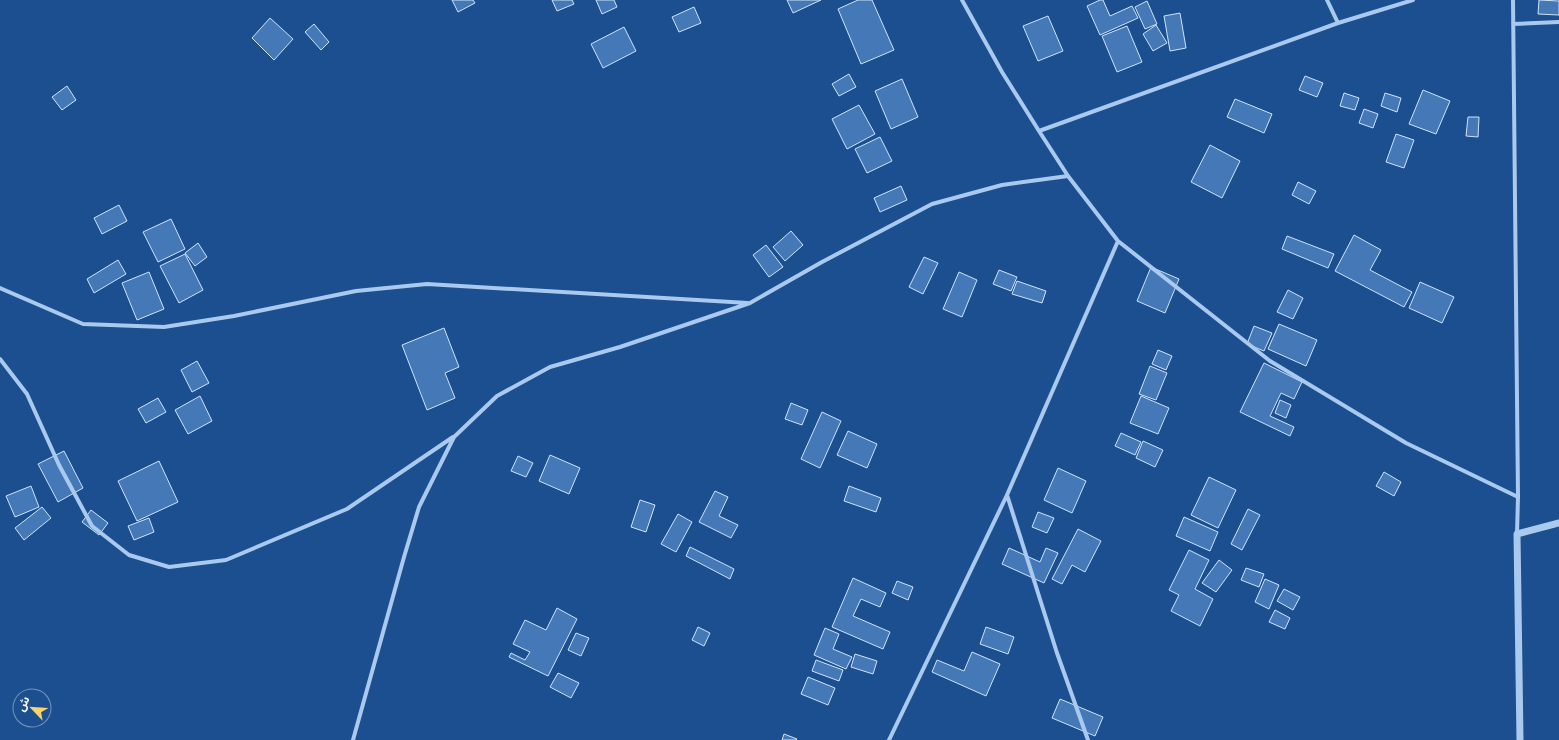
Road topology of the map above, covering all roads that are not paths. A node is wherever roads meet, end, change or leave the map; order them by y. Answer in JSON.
{"nodes":[{"id":1,"x":962,"y":0,"type":"edge"},
{"id":2,"x":1327,"y":0,"type":"edge"},
{"id":3,"x":1413,"y":0,"type":"edge"},
{"id":4,"x":1513,"y":0,"type":"edge"},
{"id":5,"x":1559,"y":22,"type":"edge"},
{"id":6,"x":1338,"y":23,"type":"junction"},
{"id":7,"x":1513,"y":24,"type":"junction"},
{"id":8,"x":1039,"y":131,"type":"junction"},
{"id":9,"x":1068,"y":176,"type":"junction"},
{"id":10,"x":1118,"y":241,"type":"junction"},
{"id":11,"x":0,"y":288,"type":"edge"},
{"id":12,"x":750,"y":303,"type":"junction"},
{"id":13,"x":0,"y":359,"type":"edge"},
{"id":14,"x":454,"y":437,"type":"junction"},
{"id":15,"x":1007,"y":495,"type":"junction"},
{"id":16,"x":1518,"y":497,"type":"junction"},
{"id":17,"x":1559,"y":523,"type":"edge"},
{"id":18,"x":1517,"y":534,"type":"junction"},
{"id":19,"x":353,"y":740,"type":"edge"},
{"id":20,"x":889,"y":740,"type":"edge"},
{"id":21,"x":1088,"y":740,"type":"edge"},
{"id":22,"x":1520,"y":740,"type":"edge"}],
"edges":[{"from":1,"to":8,"type":"street"},
{"from":2,"to":6,"type":"street"},
{"from":3,"to":6,"type":"street"},
{"from":4,"to":7,"type":"street"},
{"from":5,"to":7,"type":"street"},
{"from":6,"to":8,"type":"street"},
{"from":7,"to":16,"type":"street"},
{"from":8,"to":9,"type":"street"},
{"from":9,"to":10,"type":"street"},
{"from":9,"to":12,"type":"street"},
{"from":10,"to":15,"type":"street"},
{"from":10,"to":16,"type":"street"},
{"from":11,"to":12,"type":"street"},
{"from":12,"to":14,"type":"street"},
{"from":13,"to":14,"type":"street"},
{"from":14,"to":19,"type":"street"},
{"from":15,"to":20,"type":"street"},
{"from":15,"to":21,"type":"street"},
{"from":16,"to":18,"type":"street"},
{"from":17,"to":18,"type":"street"},
{"from":18,"to":22,"type":"street"}]}
